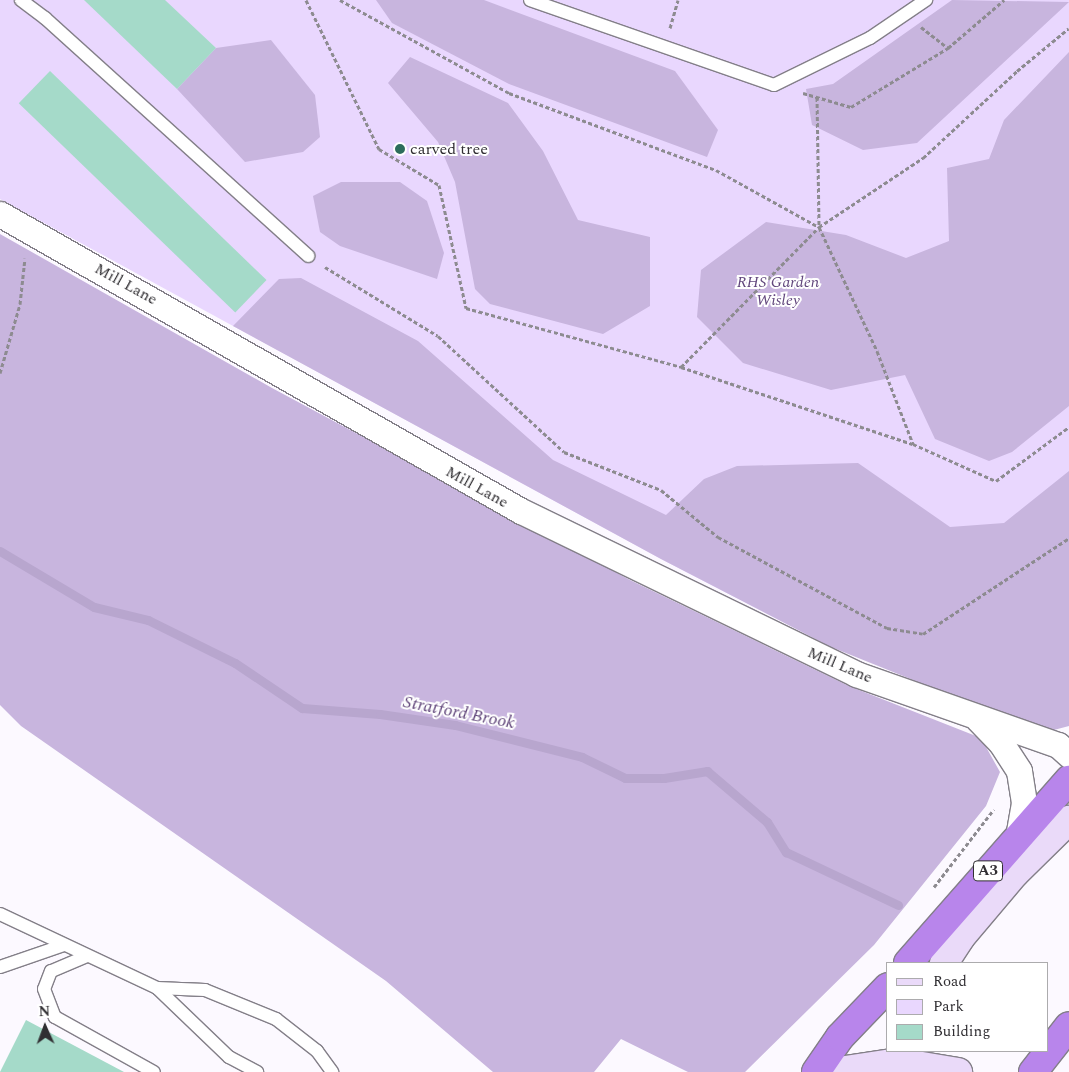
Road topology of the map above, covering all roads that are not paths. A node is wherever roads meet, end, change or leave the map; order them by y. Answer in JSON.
{"nodes":[{"id":1,"x":21,"y":0,"type":"edge"},
{"id":2,"x":530,"y":0,"type":"edge"},
{"id":3,"x":926,"y":0,"type":"edge"},
{"id":4,"x":0,"y":214,"type":"edge"},
{"id":5,"x":308,"y":256,"type":"road end"},
{"id":6,"x":975,"y":716,"type":"junction"},
{"id":7,"x":1069,"y":755,"type":"edge"},
{"id":8,"x":1069,"y":780,"type":"edge"},
{"id":9,"x":1069,"y":820,"type":"edge"},
{"id":10,"x":1018,"y":836,"type":"junction"},
{"id":11,"x":0,"y":914,"type":"edge"},
{"id":12,"x":64,"y":945,"type":"junction"},
{"id":13,"x":86,"y":956,"type":"junction"},
{"id":14,"x":909,"y":962,"type":"edge"},
{"id":15,"x":945,"y":962,"type":"edge"},
{"id":16,"x":0,"y":967,"type":"edge"},
{"id":17,"x":157,"y":988,"type":"junction"},
{"id":18,"x":886,"y":989,"type":"edge"},
{"id":19,"x":1062,"y":1036,"type":"edge"},
{"id":20,"x":953,"y":1065,"type":"edge"},
{"id":21,"x":154,"y":1072,"type":"edge"},
{"id":22,"x":257,"y":1072,"type":"edge"},
{"id":23,"x":332,"y":1072,"type":"edge"},
{"id":24,"x":816,"y":1072,"type":"edge"},
{"id":25,"x":832,"y":1072,"type":"edge"},
{"id":26,"x":1033,"y":1072,"type":"edge"}],
"edges":[{"from":1,"to":5,"type":"lane"},
{"from":2,"to":3,"type":"lane"},
{"from":4,"to":6,"type":"street","name":"Mill Lane"},
{"from":6,"to":7,"type":"street","name":"Mill Lane"},
{"from":6,"to":10,"type":"street","name":"Mill Lane"},
{"from":8,"to":10,"type":"highway","number":"A3"},
{"from":9,"to":15,"type":"main road"},
{"from":10,"to":14,"type":"highway","number":"A3"},
{"from":11,"to":12,"type":"lane"},
{"from":12,"to":13,"type":"lane"},
{"from":12,"to":16,"type":"lane"},
{"from":13,"to":17,"type":"lane"},
{"from":13,"to":21,"type":"lane"},
{"from":17,"to":22,"type":"lane"},
{"from":17,"to":23,"type":"lane"},
{"from":18,"to":24,"type":"highway"},
{"from":19,"to":26,"type":"highway"},
{"from":20,"to":25,"type":"main road"}]}
